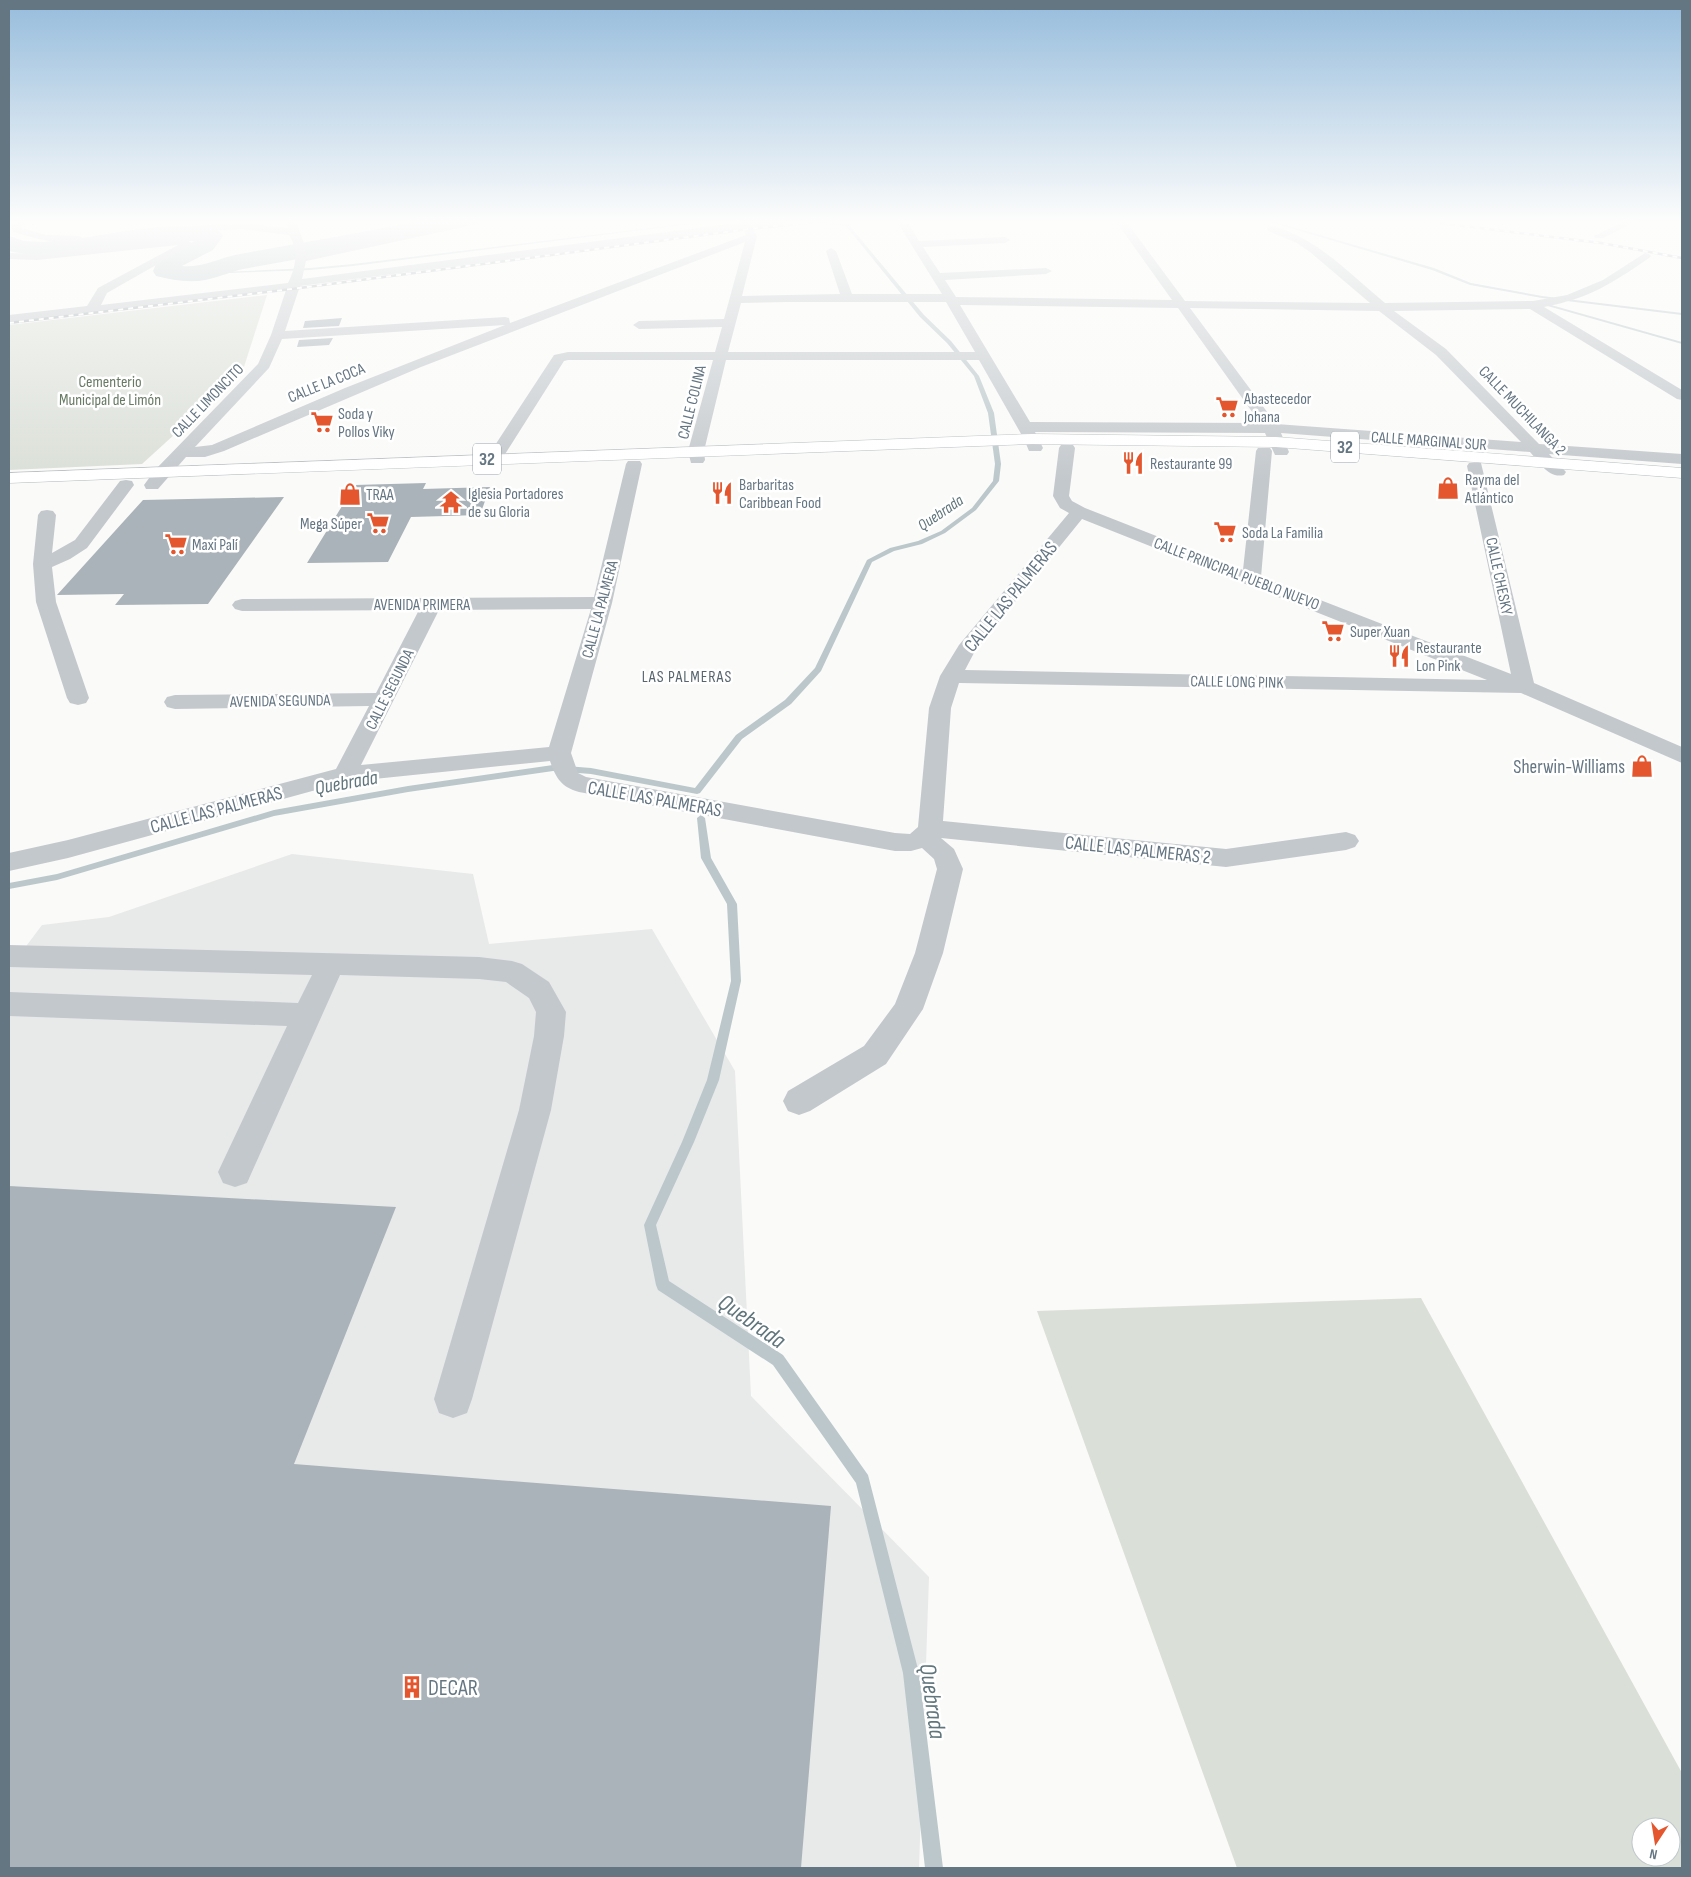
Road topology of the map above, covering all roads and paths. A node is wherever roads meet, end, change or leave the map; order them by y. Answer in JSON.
{"nodes":[{"id":1,"x":1382,"y":307,"type":"edge"},
{"id":2,"x":98,"y":308,"type":"edge"},
{"id":3,"x":286,"y":308,"type":"edge"},
{"id":4,"x":557,"y":308,"type":"edge"},
{"id":5,"x":732,"y":308,"type":"edge"},
{"id":6,"x":955,"y":308,"type":"edge"},
{"id":7,"x":1185,"y":308,"type":"edge"},
{"id":8,"x":1540,"y":308,"type":"edge"},
{"id":9,"x":92,"y":309,"type":"joint"},
{"id":10,"x":9,"y":319,"type":"edge"},
{"id":11,"x":529,"y":319,"type":"junction"},
{"id":12,"x":729,"y":323,"type":"junction"},
{"id":13,"x":639,"y":325,"type":"dead end"},
{"id":14,"x":277,"y":335,"type":"junction"},
{"id":15,"x":720,"y":356,"type":"junction"},
{"id":16,"x":978,"y":356,"type":"junction"},
{"id":17,"x":1682,"y":396,"type":"edge"},
{"id":18,"x":1024,"y":440,"type":"junction"},
{"id":19,"x":1273,"y":443,"type":"junction"},
{"id":20,"x":1067,"y":448,"type":"junction"},
{"id":21,"x":1536,"y":448,"type":"junction"},
{"id":22,"x":181,"y":452,"type":"junction"},
{"id":23,"x":697,"y":456,"type":"junction"},
{"id":24,"x":1682,"y":459,"type":"edge"},
{"id":25,"x":494,"y":464,"type":"junction"},
{"id":26,"x":634,"y":464,"type":"junction"},
{"id":27,"x":1475,"y":466,"type":"junction"},
{"id":28,"x":1554,"y":467,"type":"junction"},
{"id":29,"x":1682,"y":473,"type":"edge"},
{"id":30,"x":9,"y":478,"type":"edge"},
{"id":31,"x":156,"y":479,"type":"junction"},
{"id":32,"x":1682,"y":482,"type":"edge"},
{"id":33,"x":126,"y":486,"type":"junction"},
{"id":34,"x":9,"y":489,"type":"edge"},
{"id":35,"x":1079,"y":512,"type":"junction"},
{"id":36,"x":47,"y":515,"type":"dead end"},
{"id":37,"x":42,"y":564,"type":"junction"},
{"id":38,"x":1251,"y":579,"type":"junction"},
{"id":39,"x":602,"y":603,"type":"junction"},
{"id":40,"x":432,"y":604,"type":"junction"},
{"id":41,"x":242,"y":606,"type":"dead end"},
{"id":42,"x":951,"y":676,"type":"junction"},
{"id":43,"x":1524,"y":687,"type":"junction"},
{"id":44,"x":78,"y":698,"type":"dead end"},
{"id":45,"x":385,"y":699,"type":"junction"},
{"id":46,"x":175,"y":702,"type":"dead end"},
{"id":47,"x":1682,"y":756,"type":"edge"},
{"id":48,"x":563,"y":763,"type":"junction"},
{"id":49,"x":346,"y":774,"type":"junction"},
{"id":50,"x":928,"y":833,"type":"junction"},
{"id":51,"x":1346,"y":841,"type":"dead end"},
{"id":52,"x":9,"y":862,"type":"edge"},
{"id":53,"x":9,"y":956,"type":"edge"},
{"id":54,"x":331,"y":964,"type":"junction"},
{"id":55,"x":9,"y":1004,"type":"edge"},
{"id":56,"x":307,"y":1015,"type":"junction"},
{"id":57,"x":799,"y":1101,"type":"dead end"},
{"id":58,"x":235,"y":1172,"type":"dead end"},
{"id":59,"x":453,"y":1399,"type":"dead end"}],
"edges":[{"from":1,"to":21,"type":"street","name":"CALLE MUCHILANGA 2"},
{"from":2,"to":9,"type":"street"},
{"from":3,"to":14,"type":"street","name":"CALLE LIMONCITO"},
{"from":4,"to":11,"type":"street","name":"CALLE LA COCA"},
{"from":5,"to":12,"type":"street","name":"CALLE COLINA"},
{"from":6,"to":16,"type":"street"},
{"from":7,"to":19,"type":"street"},
{"from":8,"to":17,"type":"street"},
{"from":9,"to":10,"type":"street"},
{"from":11,"to":14,"type":"street"},
{"from":11,"to":22,"type":"street","name":"CALLE LA COCA"},
{"from":12,"to":13,"type":"street"},
{"from":12,"to":15,"type":"street","name":"CALLE COLINA"},
{"from":14,"to":22,"type":"street","name":"CALLE LIMONCITO"},
{"from":15,"to":16,"type":"street"},
{"from":15,"to":23,"type":"street","name":"CALLE COLINA"},
{"from":15,"to":25,"type":"street"},
{"from":16,"to":18,"type":"street"},
{"from":18,"to":19,"type":"highway","number":"32"},
{"from":18,"to":20,"type":"highway","number":"32"},
{"from":18,"to":23,"type":"highway","number":"32"},
{"from":19,"to":20,"type":"highway","number":"32"},
{"from":19,"to":21,"type":"street","name":"CALLE MARGINAL SUR"},
{"from":19,"to":27,"type":"highway","number":"32"},
{"from":19,"to":28,"type":"highway","number":"32"},
{"from":19,"to":38,"type":"street"},
{"from":20,"to":35,"type":"street","name":"CALLE PRINCIPAL PUEBLO NUEVO"},
{"from":21,"to":24,"type":"street","name":"CALLE MARGINAL SUR"},
{"from":21,"to":28,"type":"street","name":"CALLE MUCHILANGA 2"},
{"from":22,"to":31,"type":"street","name":"CALLE LIMONCITO"},
{"from":23,"to":25,"type":"highway","number":"32"},
{"from":23,"to":26,"type":"highway","number":"32"},
{"from":25,"to":26,"type":"highway","number":"32"},
{"from":25,"to":31,"type":"highway","number":"32"},
{"from":26,"to":39,"type":"street","name":"CALLE LA PALMERA"},
{"from":27,"to":28,"type":"highway","number":"32"},
{"from":27,"to":43,"type":"street","name":"CALLE CHESKY"},
{"from":28,"to":29,"type":"highway","number":"32"},
{"from":28,"to":32,"type":"highway","number":"32"},
{"from":30,"to":31,"type":"highway","number":"32"},
{"from":31,"to":33,"type":"highway","number":"32"},
{"from":33,"to":34,"type":"highway","number":"32"},
{"from":33,"to":37,"type":"street"},
{"from":35,"to":38,"type":"street","name":"CALLE PRINCIPAL PUEBLO NUEVO"},
{"from":35,"to":42,"type":"street","name":"CALLE LAS PALMERAS"},
{"from":36,"to":37,"type":"street"},
{"from":37,"to":44,"type":"street"},
{"from":38,"to":43,"type":"street","name":"CALLE PRINCIPAL PUEBLO NUEVO"},
{"from":39,"to":40,"type":"street","name":"AVENIDA PRIMERA"},
{"from":39,"to":48,"type":"street","name":"CALLE LA PALMERA"},
{"from":40,"to":41,"type":"street","name":"AVENIDA PRIMERA"},
{"from":40,"to":45,"type":"street","name":"CALLE SEGUNDA"},
{"from":42,"to":43,"type":"street","name":"CALLE LONG PINK"},
{"from":42,"to":50,"type":"street","name":"CALLE LAS PALMERAS"},
{"from":43,"to":47,"type":"street","name":"CALLE PRINCIPAL PUEBLO NUEVO"},
{"from":45,"to":46,"type":"street","name":"AVENIDA SEGUNDA"},
{"from":45,"to":49,"type":"street","name":"CALLE SEGUNDA"},
{"from":48,"to":49,"type":"street","name":"CALLE LAS PALMERAS"},
{"from":48,"to":50,"type":"street","name":"CALLE LAS PALMERAS"},
{"from":49,"to":52,"type":"street","name":"CALLE LAS PALMERAS"},
{"from":50,"to":51,"type":"street","name":"CALLE LAS PALMERAS 2"},
{"from":50,"to":57,"type":"street"},
{"from":53,"to":54,"type":"street"},
{"from":54,"to":56,"type":"street"},
{"from":54,"to":59,"type":"street"},
{"from":55,"to":56,"type":"street"},
{"from":56,"to":58,"type":"street"}]}
